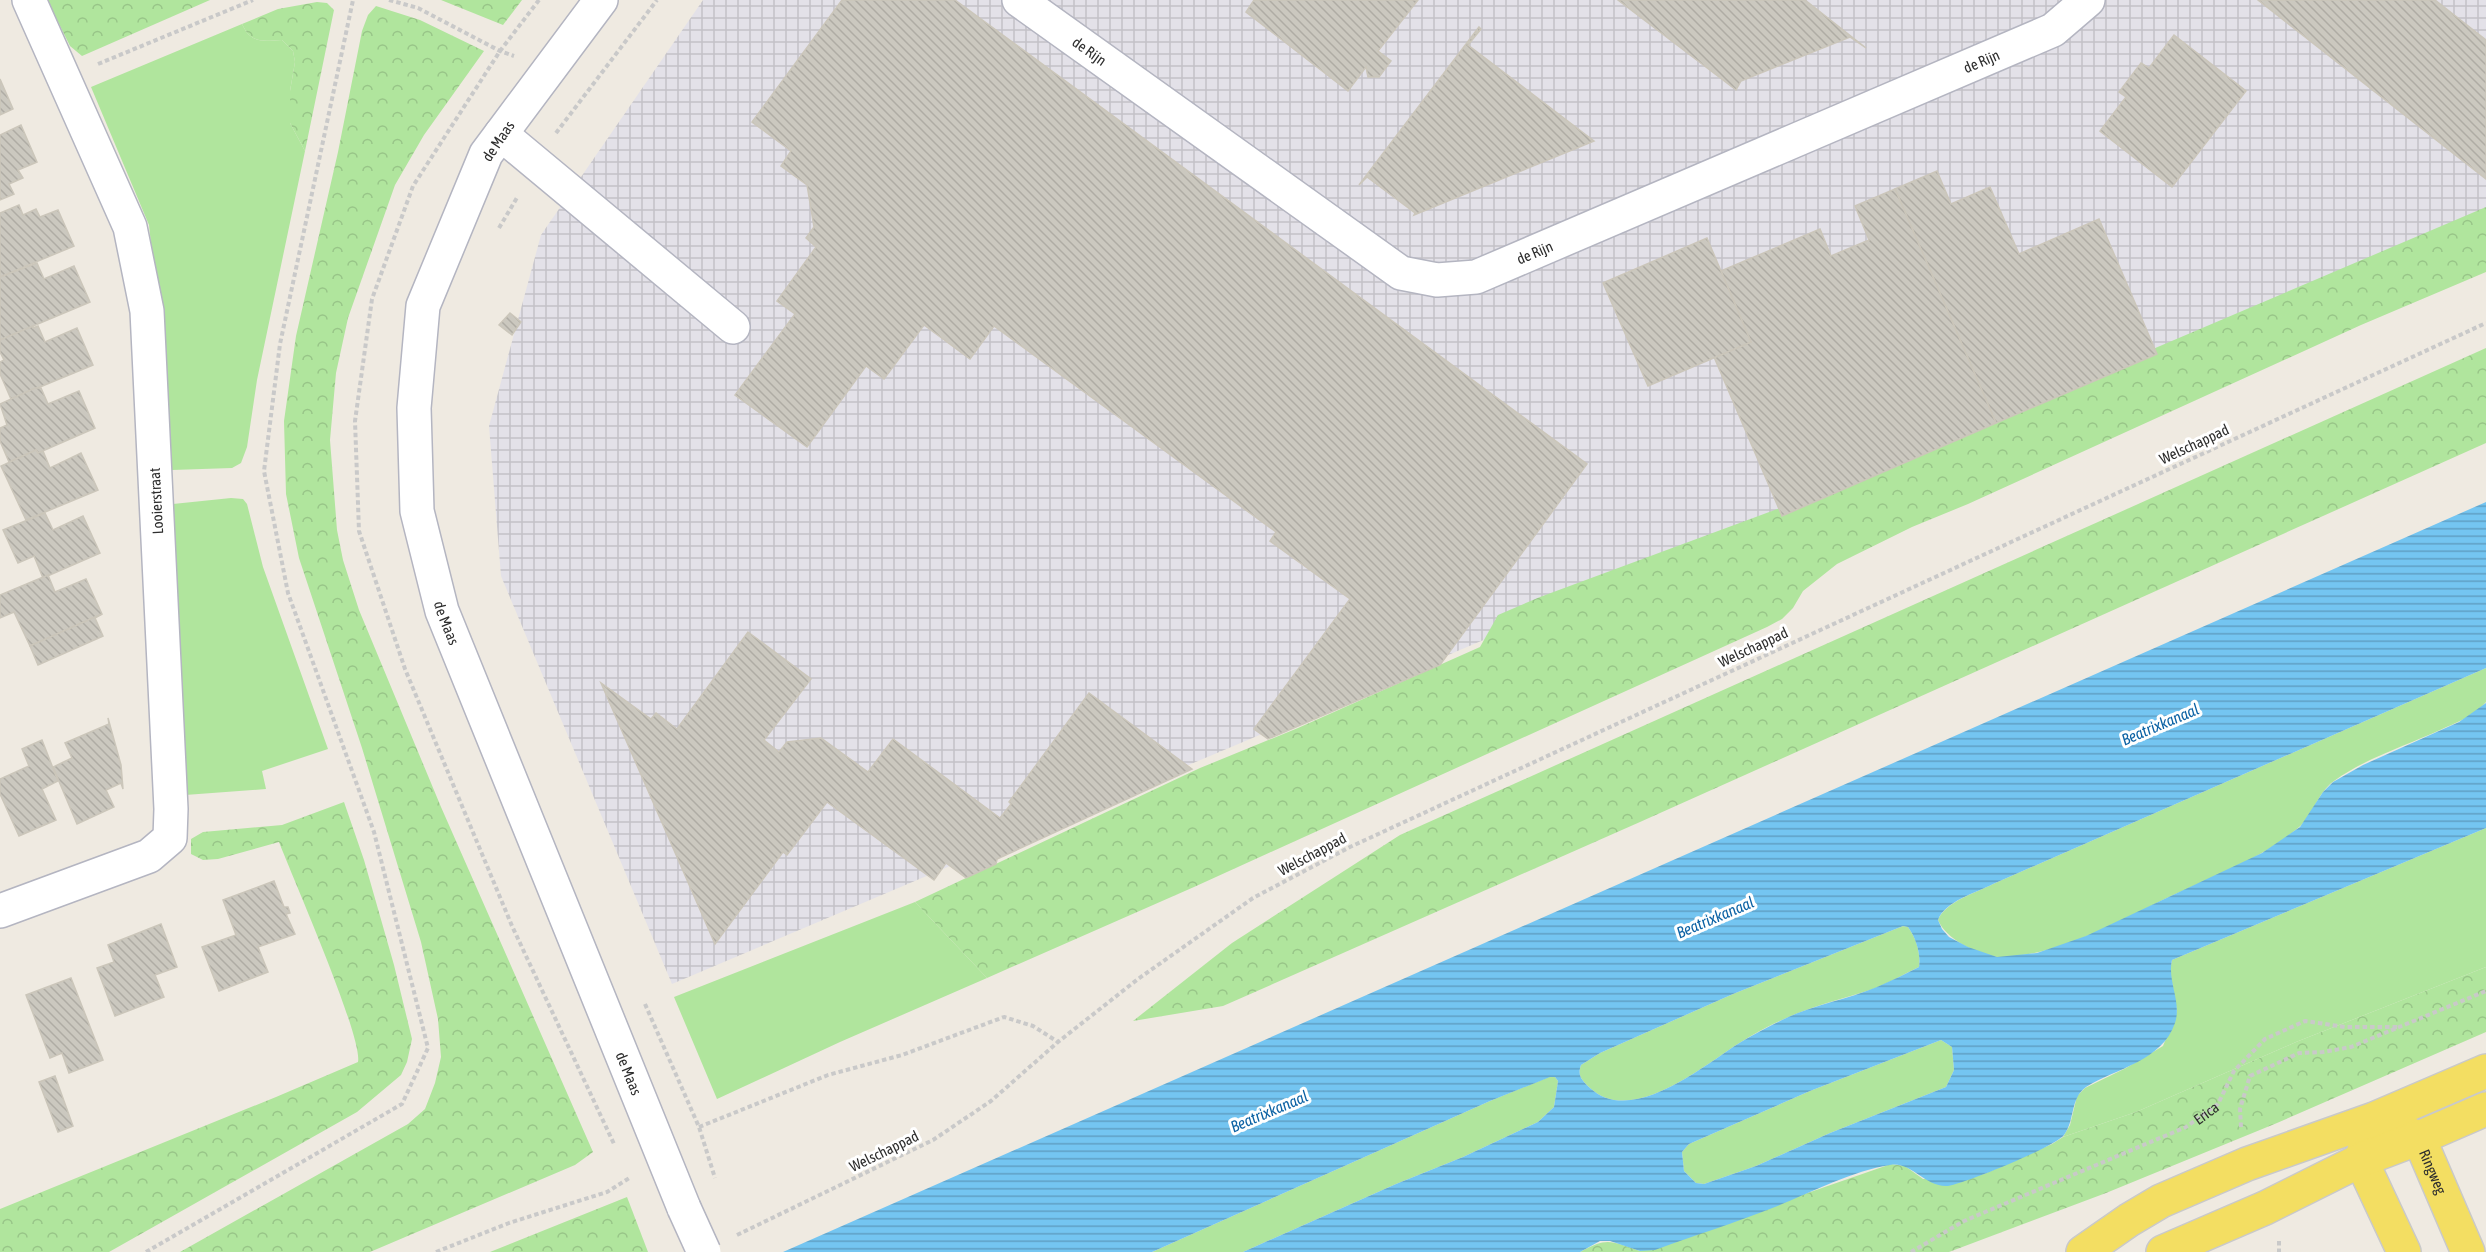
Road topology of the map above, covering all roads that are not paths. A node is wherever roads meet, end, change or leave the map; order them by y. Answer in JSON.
{"nodes":[{"id":1,"x":29,"y":0,"type":"edge"},
{"id":2,"x":601,"y":0,"type":"edge"},
{"id":3,"x":1019,"y":0,"type":"edge"},
{"id":4,"x":2088,"y":0,"type":"edge"},
{"id":5,"x":501,"y":134,"type":"junction"},
{"id":6,"x":733,"y":327,"type":"dead end"},
{"id":7,"x":0,"y":911,"type":"edge"},
{"id":8,"x":2486,"y":1071,"type":"edge"},
{"id":9,"x":2486,"y":1109,"type":"edge"},
{"id":10,"x":2374,"y":1119,"type":"junction"},
{"id":11,"x":2419,"y":1138,"type":"junction"},
{"id":12,"x":2361,"y":1160,"type":"junction"},
{"id":13,"x":704,"y":1252,"type":"edge"},
{"id":14,"x":2083,"y":1252,"type":"edge"},
{"id":15,"x":2163,"y":1252,"type":"edge"},
{"id":16,"x":2404,"y":1252,"type":"edge"},
{"id":17,"x":2468,"y":1252,"type":"edge"}],
"edges":[{"from":1,"to":7,"type":"street","name":"Looierstraat"},
{"from":2,"to":5,"type":"street","name":"de Maas"},
{"from":3,"to":4,"type":"street","name":"de Rijn"},
{"from":5,"to":6,"type":"street"},
{"from":5,"to":13,"type":"street","name":"de Maas","bridge":true},
{"from":8,"to":10,"type":"main road"},
{"from":9,"to":11,"type":"main road"},
{"from":10,"to":11,"type":"main road","name":"Ringweg"},
{"from":10,"to":12,"type":"main road"},
{"from":10,"to":14,"type":"main road"},
{"from":11,"to":12,"type":"main road"},
{"from":11,"to":17,"type":"main road","name":"Ringweg"},
{"from":12,"to":15,"type":"main road"},
{"from":12,"to":16,"type":"main road"}]}
